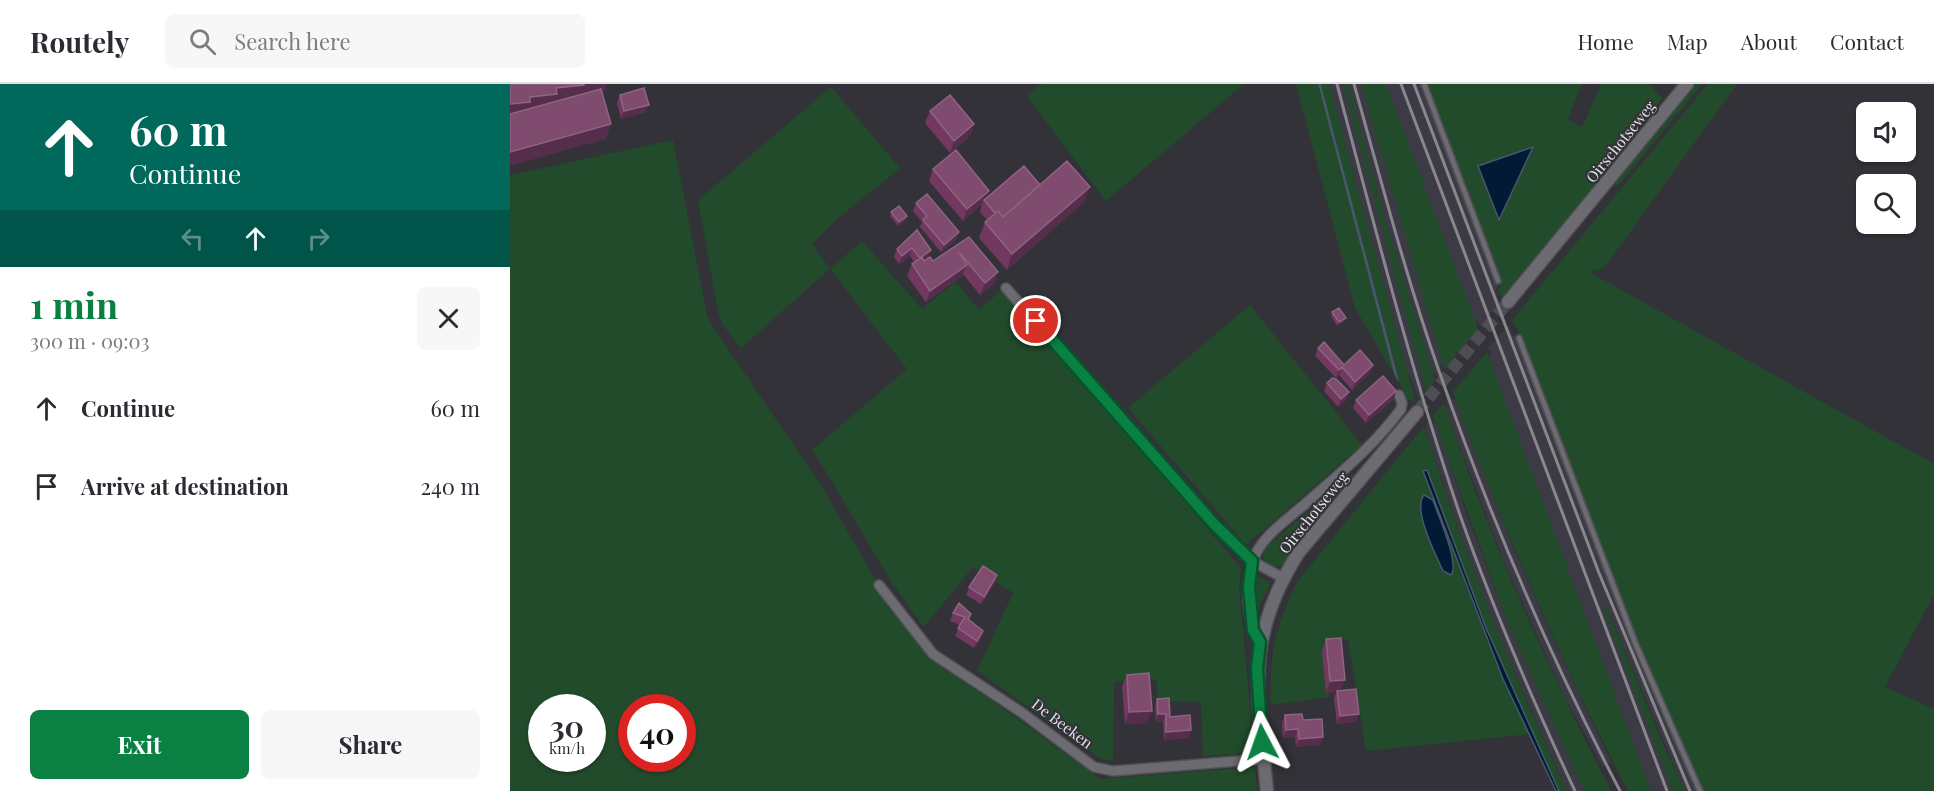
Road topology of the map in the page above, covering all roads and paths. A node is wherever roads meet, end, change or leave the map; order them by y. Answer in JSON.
{"nodes":[{"id":1,"x":1424,"y":84,"type":"edge"},
{"id":2,"x":1687,"y":84,"type":"edge"},
{"id":3,"x":1498,"y":281,"type":"dead end"},
{"id":4,"x":1006,"y":288,"type":"dead end"},
{"id":5,"x":1508,"y":302,"type":"tunnel mouth"},
{"id":6,"x":1519,"y":338,"type":"dead end"},
{"id":7,"x":1399,"y":395,"type":"dead end"},
{"id":8,"x":1417,"y":412,"type":"tunnel mouth"},
{"id":9,"x":1252,"y":561,"type":"junction"},
{"id":10,"x":1283,"y":578,"type":"junction"},
{"id":11,"x":879,"y":585,"type":"dead end"},
{"id":12,"x":1260,"y":642,"type":"junction"},
{"id":13,"x":1268,"y":757,"type":"junction"},
{"id":14,"x":1267,"y":791,"type":"edge"},
{"id":15,"x":1700,"y":791,"type":"edge"}],
"edges":[{"from":1,"to":3,"type":"lane"},
{"from":2,"to":5,"type":"street","name":"Oirschotseweg"},
{"from":4,"to":9,"type":"street"},
{"from":6,"to":15,"type":"lane"},
{"from":7,"to":9,"type":"street"},
{"from":8,"to":10,"type":"street","name":"Oirschotseweg"},
{"from":9,"to":10,"type":"street"},
{"from":9,"to":12,"type":"street"},
{"from":10,"to":12,"type":"street","name":"Oirschotseweg"},
{"from":11,"to":13,"type":"street","name":"De Beeken"},
{"from":12,"to":13,"type":"street","name":"Oirschotseweg"},
{"from":13,"to":14,"type":"street","name":"Oirschotseweg"}]}
